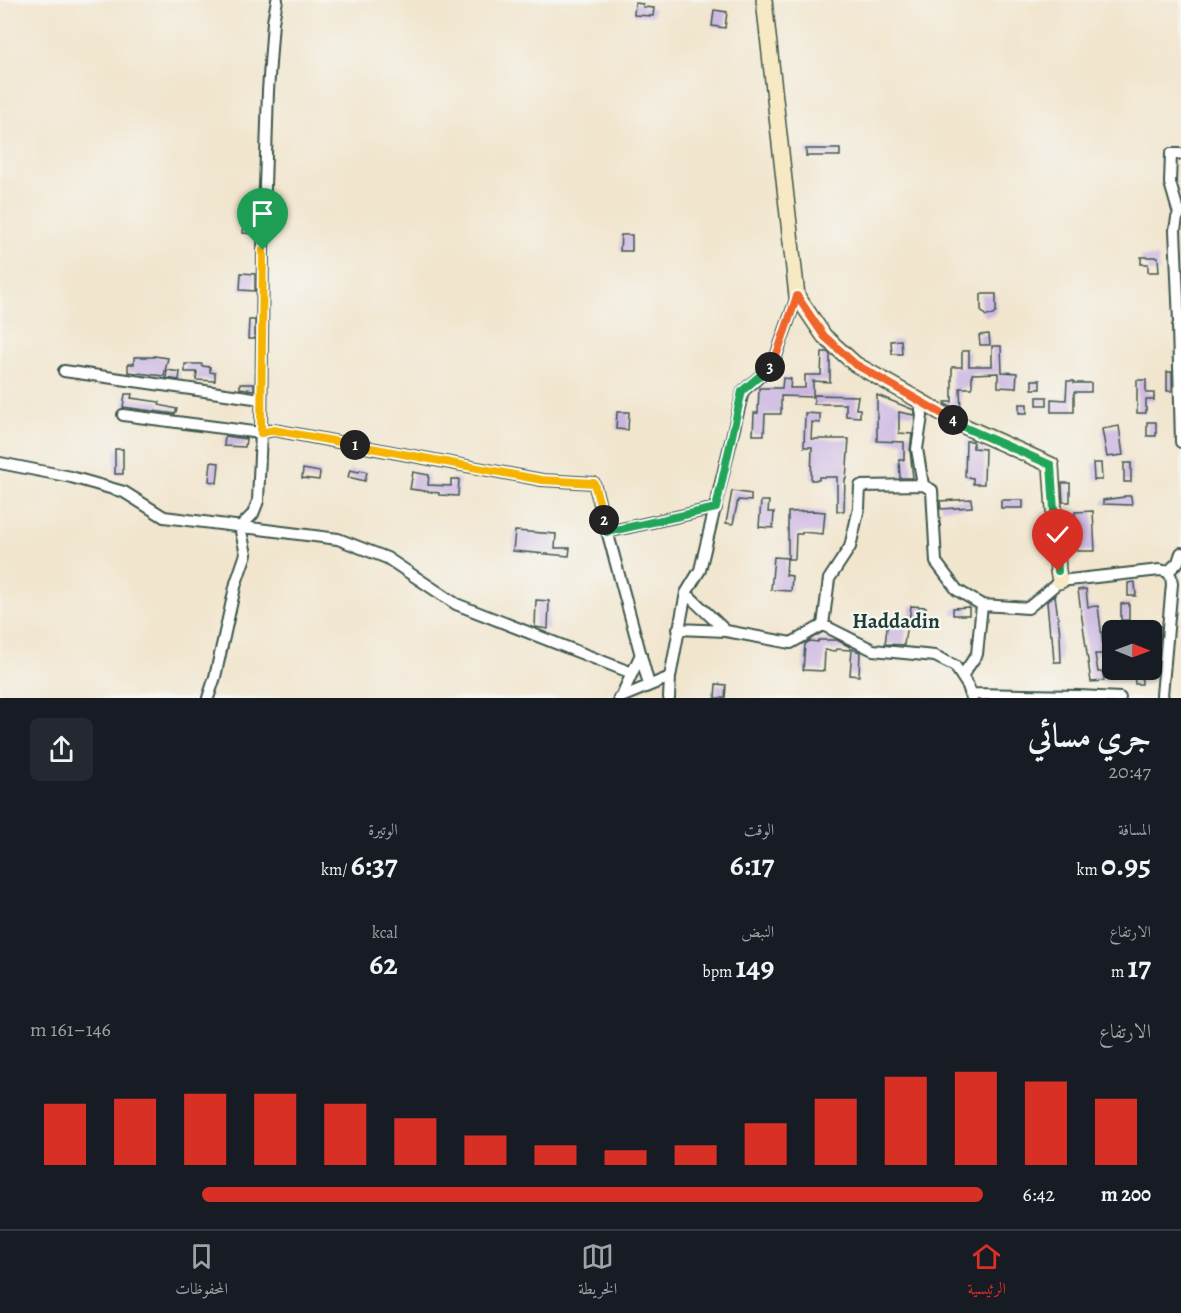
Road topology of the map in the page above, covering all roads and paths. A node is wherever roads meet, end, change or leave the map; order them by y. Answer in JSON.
{"nodes":[{"id":1,"x":277,"y":0,"type":"edge"},
{"id":2,"x":764,"y":0,"type":"edge"},
{"id":3,"x":1181,"y":154,"type":"edge"},
{"id":4,"x":1180,"y":213,"type":"edge"},
{"id":5,"x":797,"y":296,"type":"junction"},
{"id":6,"x":1180,"y":320,"type":"edge"},
{"id":7,"x":64,"y":371,"type":"dead end"},
{"id":8,"x":261,"y":399,"type":"junction"},
{"id":9,"x":920,"y":402,"type":"junction"},
{"id":10,"x":123,"y":415,"type":"dead end"},
{"id":11,"x":261,"y":433,"type":"junction"},
{"id":12,"x":1181,"y":442,"type":"edge"},
{"id":13,"x":0,"y":463,"type":"edge"},
{"id":14,"x":923,"y":485,"type":"junction"},
{"id":15,"x":716,"y":508,"type":"junction"},
{"id":16,"x":240,"y":527,"type":"junction"},
{"id":17,"x":607,"y":532,"type":"junction"},
{"id":18,"x":1181,"y":553,"type":"edge"},
{"id":19,"x":1168,"y":572,"type":"junction"},
{"id":20,"x":1060,"y":581,"type":"junction"},
{"id":21,"x":686,"y":592,"type":"junction"},
{"id":22,"x":982,"y":605,"type":"junction"},
{"id":23,"x":823,"y":625,"type":"junction"},
{"id":24,"x":678,"y":630,"type":"junction"},
{"id":25,"x":726,"y":631,"type":"junction"},
{"id":26,"x":641,"y":654,"type":"junction"},
{"id":27,"x":632,"y":673,"type":"junction"},
{"id":28,"x":962,"y":676,"type":"junction"},
{"id":29,"x":669,"y":677,"type":"junction"},
{"id":30,"x":649,"y":686,"type":"junction"},
{"id":31,"x":971,"y":696,"type":"edge"},
{"id":32,"x":1159,"y":697,"type":"edge"},
{"id":33,"x":208,"y":698,"type":"edge"},
{"id":34,"x":620,"y":698,"type":"edge"},
{"id":35,"x":669,"y":698,"type":"edge"},
{"id":36,"x":1120,"y":698,"type":"edge"}],
"edges":[{"from":1,"to":8,"type":"street"},
{"from":2,"to":5,"type":"street"},
{"from":3,"to":4,"type":"street"},
{"from":4,"to":6,"type":"street"},
{"from":5,"to":9,"type":"street"},
{"from":5,"to":15,"type":"street"},
{"from":6,"to":12,"type":"street"},
{"from":7,"to":8,"type":"street"},
{"from":8,"to":11,"type":"street"},
{"from":9,"to":14,"type":"street"},
{"from":9,"to":20,"type":"street"},
{"from":10,"to":11,"type":"street"},
{"from":11,"to":16,"type":"street"},
{"from":11,"to":17,"type":"street"},
{"from":13,"to":16,"type":"street"},
{"from":14,"to":22,"type":"street"},
{"from":14,"to":23,"type":"street"},
{"from":15,"to":17,"type":"street"},
{"from":15,"to":21,"type":"street"},
{"from":16,"to":27,"type":"street"},
{"from":16,"to":33,"type":"street"},
{"from":17,"to":26,"type":"street"},
{"from":18,"to":19,"type":"street"},
{"from":19,"to":20,"type":"street"},
{"from":19,"to":32,"type":"street"},
{"from":20,"to":22,"type":"street"},
{"from":21,"to":24,"type":"street"},
{"from":21,"to":25,"type":"street"},
{"from":22,"to":28,"type":"street"},
{"from":23,"to":25,"type":"street"},
{"from":23,"to":28,"type":"street"},
{"from":24,"to":25,"type":"street"},
{"from":24,"to":29,"type":"street"},
{"from":26,"to":27,"type":"street"},
{"from":26,"to":30,"type":"street"},
{"from":27,"to":34,"type":"street"},
{"from":28,"to":31,"type":"street"},
{"from":29,"to":30,"type":"street"},
{"from":29,"to":35,"type":"street"},
{"from":30,"to":34,"type":"street"},
{"from":31,"to":36,"type":"street"}]}
